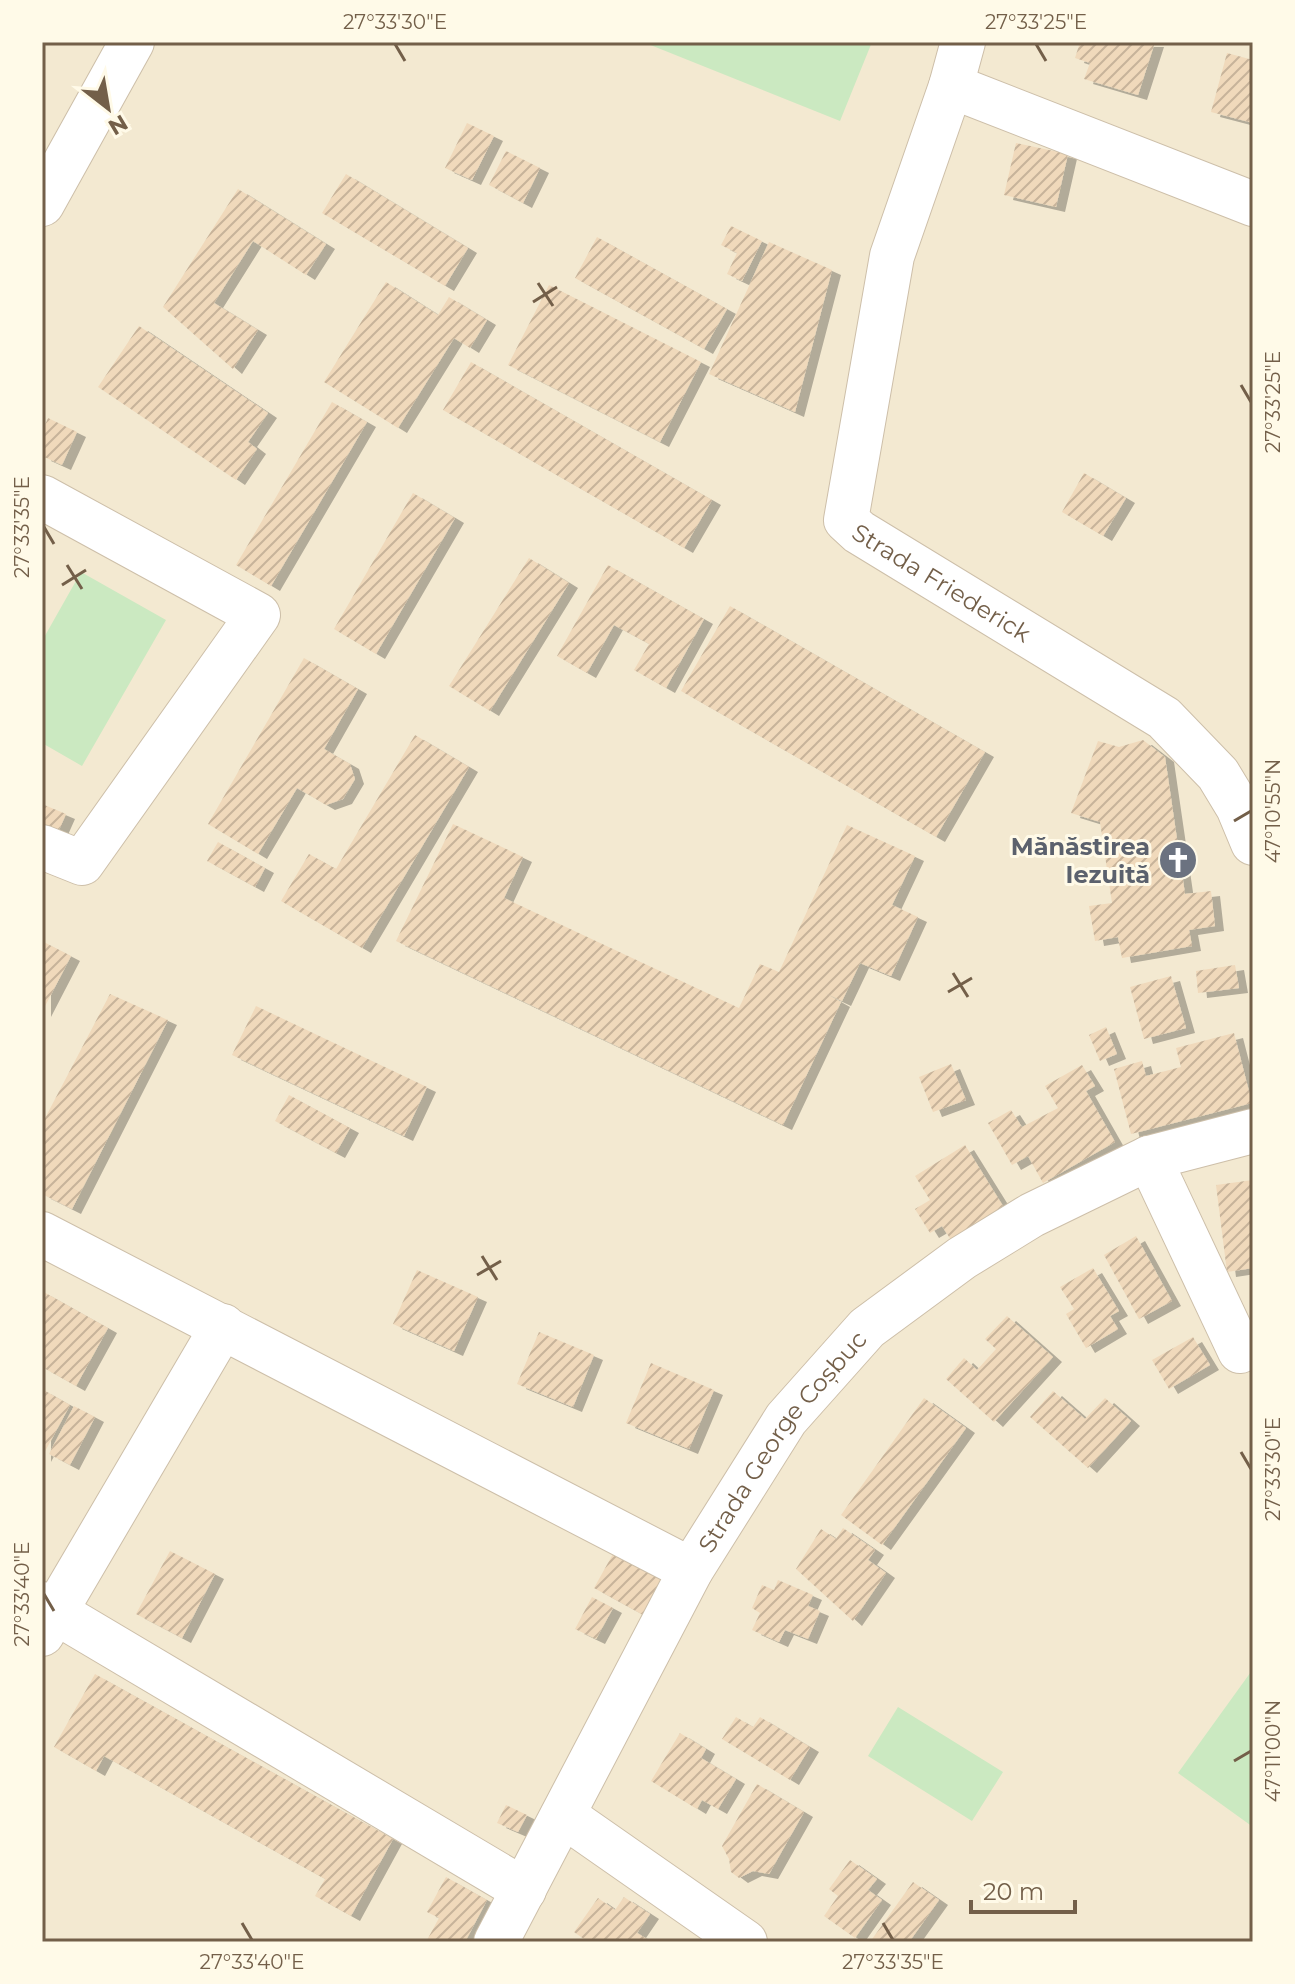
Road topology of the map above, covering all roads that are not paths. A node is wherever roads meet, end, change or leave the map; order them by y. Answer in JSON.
{"nodes":[{"id":1,"x":132,"y":42,"type":"edge"},
{"id":2,"x":963,"y":42,"type":"edge"},
{"id":3,"x":951,"y":86,"type":"junction"},
{"id":4,"x":42,"y":204,"type":"edge"},
{"id":5,"x":1253,"y":204,"type":"edge"},
{"id":6,"x":42,"y":497,"type":"edge"},
{"id":7,"x":1253,"y":843,"type":"edge"},
{"id":8,"x":42,"y":847,"type":"edge"},
{"id":9,"x":1253,"y":1131,"type":"edge"},
{"id":10,"x":1149,"y":1158,"type":"junction"},
{"id":11,"x":42,"y":1234,"type":"edge"},
{"id":12,"x":223,"y":1326,"type":"junction"},
{"id":13,"x":1240,"y":1351,"type":"dead end"},
{"id":14,"x":691,"y":1570,"type":"junction"},
{"id":15,"x":46,"y":1617,"type":"edge"},
{"id":16,"x":563,"y":1815,"type":"junction"},
{"id":17,"x":524,"y":1890,"type":"junction"},
{"id":18,"x":496,"y":1942,"type":"edge"},
{"id":19,"x":745,"y":1942,"type":"edge"}],
"edges":[{"from":1,"to":4,"type":"street"},
{"from":2,"to":3,"type":"street","name":"Strada Friederick"},
{"from":3,"to":5,"type":"street"},
{"from":3,"to":7,"type":"street","name":"Strada Friederick"},
{"from":6,"to":8,"type":"street"},
{"from":9,"to":10,"type":"street","name":"Strada George Coșbuc"},
{"from":10,"to":13,"type":"street"},
{"from":10,"to":14,"type":"street","name":"Strada George Coșbuc"},
{"from":11,"to":12,"type":"street"},
{"from":12,"to":14,"type":"street"},
{"from":12,"to":15,"type":"street"},
{"from":14,"to":16,"type":"street","name":"Strada George Coșbuc"},
{"from":15,"to":17,"type":"street"},
{"from":16,"to":17,"type":"street","name":"Strada George Coșbuc"},
{"from":16,"to":19,"type":"street"},
{"from":17,"to":18,"type":"street","name":"Strada George Coșbuc"}]}
